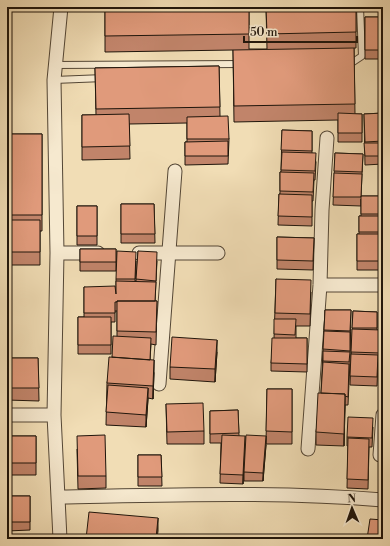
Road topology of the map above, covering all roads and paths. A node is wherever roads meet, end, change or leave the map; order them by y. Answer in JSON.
{"nodes":[{"id":1,"x":61,"y":7,"type":"edge"},
{"id":2,"x":360,"y":7,"type":"edge"},
{"id":3,"x":338,"y":62,"type":"edge"},
{"id":4,"x":245,"y":64,"type":"edge"},
{"id":5,"x":54,"y":65,"type":"junction"},
{"id":6,"x":108,"y":78,"type":"edge"},
{"id":7,"x":54,"y":80,"type":"junction"},
{"id":8,"x":327,"y":138,"type":"dead end"},
{"id":9,"x":175,"y":171,"type":"dead end"},
{"id":10,"x":57,"y":253,"type":"junction"},
{"id":11,"x":113,"y":253,"type":"edge"},
{"id":12,"x":129,"y":253,"type":"edge"},
{"id":13,"x":169,"y":253,"type":"junction"},
{"id":14,"x":218,"y":253,"type":"dead end"},
{"id":15,"x":320,"y":285,"type":"junction"},
{"id":16,"x":383,"y":285,"type":"edge"},
{"id":17,"x":159,"y":384,"type":"dead end"},
{"id":18,"x":54,"y":415,"type":"junction"},
{"id":19,"x":383,"y":415,"type":"edge"},
{"id":20,"x":7,"y":416,"type":"edge"},
{"id":21,"x":308,"y":449,"type":"dead end"},
{"id":22,"x":380,"y":455,"type":"dead end"},
{"id":23,"x":59,"y":497,"type":"junction"},
{"id":24,"x":383,"y":500,"type":"edge"},
{"id":25,"x":60,"y":539,"type":"edge"}],
"edges":[{"from":1,"to":5,"type":"street"},
{"from":2,"to":3,"type":"lane"},
{"from":4,"to":5,"type":"lane"},
{"from":5,"to":7,"type":"street"},
{"from":6,"to":7,"type":"lane"},
{"from":7,"to":10,"type":"street"},
{"from":8,"to":15,"type":"street"},
{"from":9,"to":13,"type":"street"},
{"from":10,"to":11,"type":"street"},
{"from":10,"to":18,"type":"street"},
{"from":12,"to":13,"type":"street"},
{"from":13,"to":14,"type":"street"},
{"from":13,"to":17,"type":"street"},
{"from":15,"to":16,"type":"street"},
{"from":15,"to":21,"type":"street"},
{"from":18,"to":20,"type":"street"},
{"from":18,"to":23,"type":"street"},
{"from":19,"to":22,"type":"street"},
{"from":23,"to":24,"type":"street"},
{"from":23,"to":25,"type":"street"}]}
